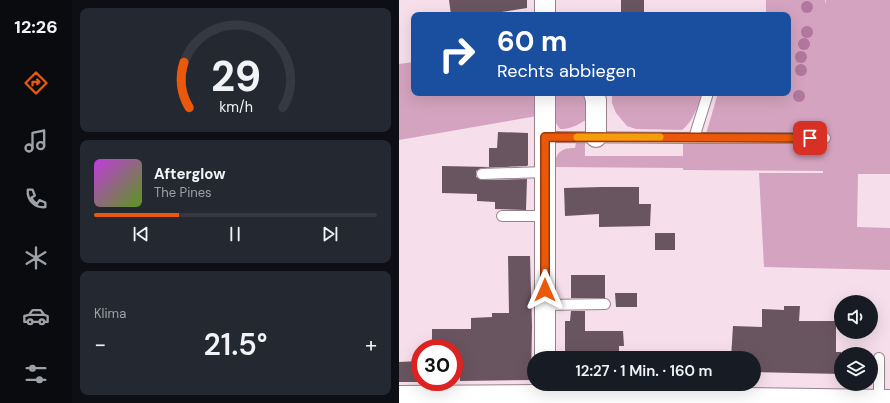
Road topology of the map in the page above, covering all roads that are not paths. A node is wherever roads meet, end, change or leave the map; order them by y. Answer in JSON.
{"nodes":[{"id":1,"x":545,"y":0,"type":"edge"},
{"id":2,"x":545,"y":12,"type":"edge"},
{"id":3,"x":545,"y":96,"type":"edge"},
{"id":4,"x":595,"y":96,"type":"edge"},
{"id":5,"x":707,"y":96,"type":"edge"},
{"id":6,"x":545,"y":137,"type":"junction"},
{"id":7,"x":596,"y":137,"type":"junction"},
{"id":8,"x":694,"y":138,"type":"junction"},
{"id":9,"x":825,"y":138,"type":"dead end"},
{"id":10,"x":545,"y":172,"type":"junction"},
{"id":11,"x":482,"y":174,"type":"dead end"},
{"id":12,"x":502,"y":216,"type":"dead end"},
{"id":13,"x":544,"y":216,"type":"junction"},
{"id":14,"x":605,"y":304,"type":"dead end"},
{"id":15,"x":545,"y":305,"type":"junction"},
{"id":16,"x":545,"y":351,"type":"edge"},
{"id":17,"x":879,"y":358,"type":"dead end"},
{"id":18,"x":549,"y":394,"type":"edge"},
{"id":19,"x":399,"y":396,"type":"edge"},
{"id":20,"x":605,"y":399,"type":"edge"},
{"id":21,"x":681,"y":400,"type":"edge"},
{"id":22,"x":885,"y":400,"type":"edge"}],
"edges":[{"from":1,"to":2,"type":"street"},
{"from":3,"to":6,"type":"street"},
{"from":4,"to":7,"type":"street"},
{"from":5,"to":8,"type":"lane"},
{"from":6,"to":7,"type":"lane"},
{"from":6,"to":10,"type":"street"},
{"from":7,"to":8,"type":"lane"},
{"from":8,"to":9,"type":"lane"},
{"from":10,"to":11,"type":"lane"},
{"from":10,"to":13,"type":"street"},
{"from":12,"to":13,"type":"lane"},
{"from":13,"to":15,"type":"street"},
{"from":14,"to":15,"type":"lane"},
{"from":15,"to":16,"type":"street"},
{"from":17,"to":22,"type":"lane"},
{"from":18,"to":19,"type":"street"},
{"from":18,"to":20,"type":"street"},
{"from":20,"to":21,"type":"street"},
{"from":21,"to":22,"type":"street"}]}
